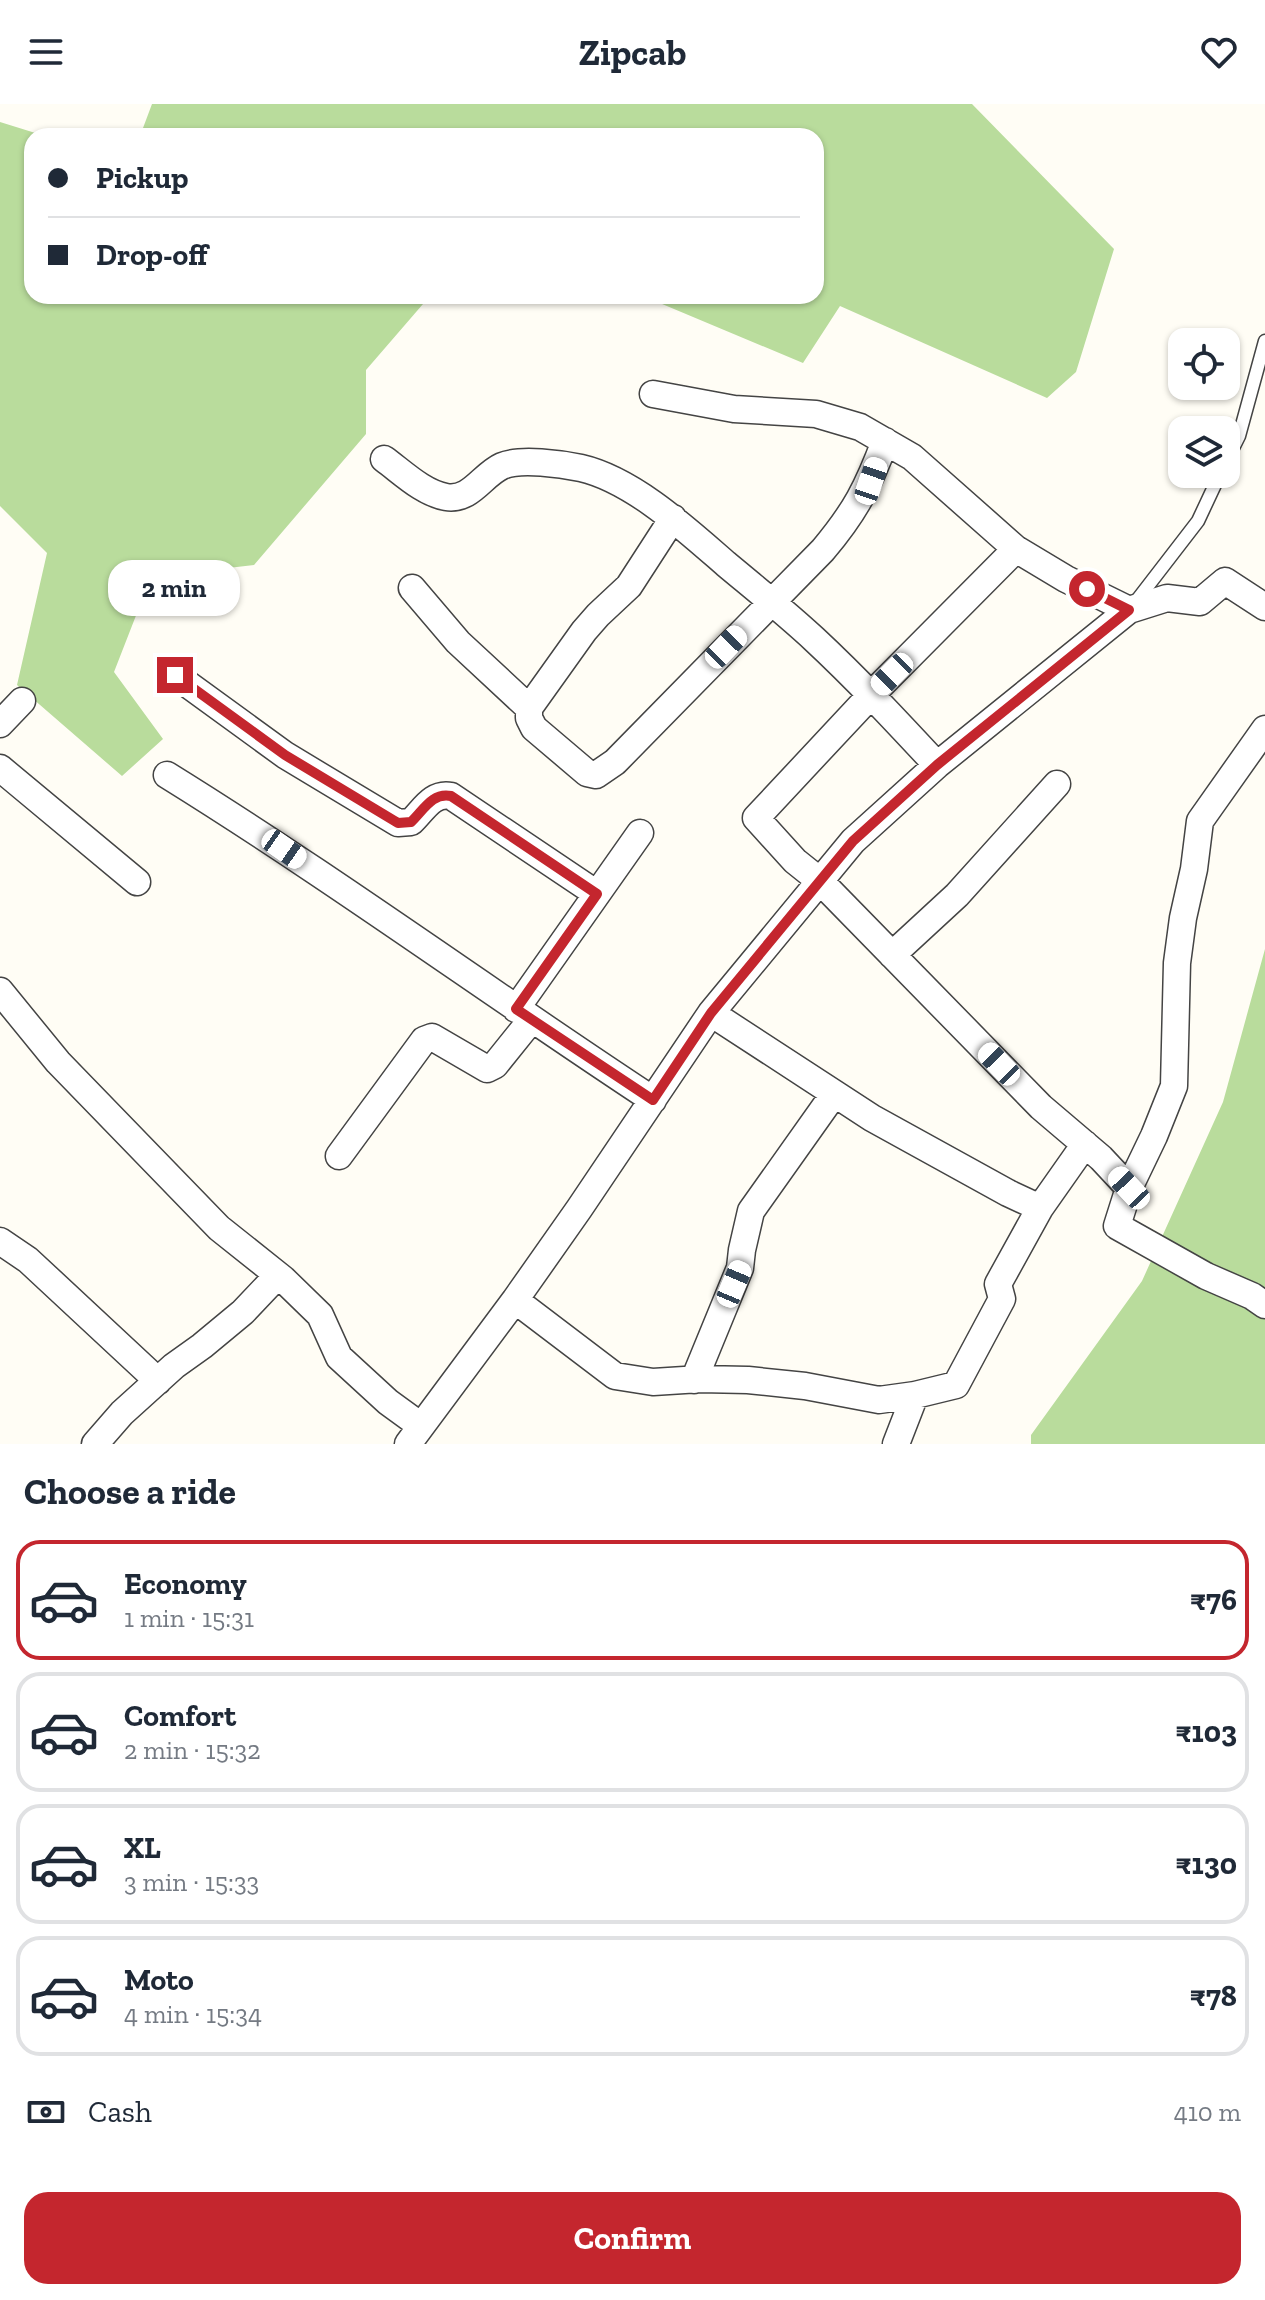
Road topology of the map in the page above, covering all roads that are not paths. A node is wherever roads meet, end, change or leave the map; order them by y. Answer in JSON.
{"nodes":[{"id":1,"x":1265,"y":341,"type":"edge"},
{"id":2,"x":653,"y":394,"type":"dead end"},
{"id":3,"x":1240,"y":432,"type":"edge"},
{"id":4,"x":885,"y":441,"type":"junction"},
{"id":5,"x":384,"y":459,"type":"dead end"},
{"id":6,"x":1213,"y":488,"type":"edge"},
{"id":7,"x":673,"y":518,"type":"junction"},
{"id":8,"x":1016,"y":549,"type":"junction"},
{"id":9,"x":412,"y":588,"type":"dead end"},
{"id":10,"x":771,"y":602,"type":"junction"},
{"id":11,"x":1265,"y":607,"type":"edge"},
{"id":12,"x":1129,"y":610,"type":"junction"},
{"id":13,"x":175,"y":675,"type":"dead end"},
{"id":14,"x":871,"y":695,"type":"junction"},
{"id":15,"x":22,"y":701,"type":"dead end"},
{"id":16,"x":529,"y":708,"type":"junction"},
{"id":17,"x":0,"y":724,"type":"edge"},
{"id":18,"x":1265,"y":729,"type":"edge"},
{"id":19,"x":937,"y":765,"type":"junction"},
{"id":20,"x":0,"y":768,"type":"edge"},
{"id":21,"x":167,"y":775,"type":"dead end"},
{"id":22,"x":1057,"y":784,"type":"dead end"},
{"id":23,"x":640,"y":833,"type":"dead end"},
{"id":24,"x":820,"y":881,"type":"junction"},
{"id":25,"x":137,"y":882,"type":"dead end"},
{"id":26,"x":597,"y":894,"type":"junction"},
{"id":27,"x":892,"y":955,"type":"junction"},
{"id":28,"x":0,"y":991,"type":"edge"},
{"id":29,"x":711,"y":1013,"type":"junction"},
{"id":30,"x":524,"y":1014,"type":"junction"},
{"id":31,"x":834,"y":1094,"type":"junction"},
{"id":32,"x":653,"y":1100,"type":"junction"},
{"id":33,"x":1085,"y":1144,"type":"junction"},
{"id":34,"x":339,"y":1156,"type":"dead end"},
{"id":35,"x":1129,"y":1188,"type":"junction"},
{"id":36,"x":1040,"y":1208,"type":"junction"},
{"id":37,"x":0,"y":1241,"type":"edge"},
{"id":38,"x":278,"y":1275,"type":"junction"},
{"id":39,"x":515,"y":1300,"type":"junction"},
{"id":40,"x":1265,"y":1305,"type":"edge"},
{"id":41,"x":694,"y":1380,"type":"junction"},
{"id":42,"x":158,"y":1381,"type":"junction"},
{"id":43,"x":915,"y":1395,"type":"junction"},
{"id":44,"x":414,"y":1435,"type":"edge"},
{"id":45,"x":95,"y":1444,"type":"edge"},
{"id":46,"x":896,"y":1444,"type":"edge"}],
"edges":[{"from":1,"to":3,"type":"lane"},
{"from":2,"to":4,"type":"street"},
{"from":4,"to":8,"type":"street"},
{"from":4,"to":10,"type":"street"},
{"from":5,"to":7,"type":"street"},
{"from":6,"to":12,"type":"lane"},
{"from":7,"to":10,"type":"street"},
{"from":7,"to":16,"type":"street"},
{"from":8,"to":12,"type":"street"},
{"from":8,"to":14,"type":"street"},
{"from":9,"to":16,"type":"street"},
{"from":10,"to":14,"type":"street"},
{"from":10,"to":16,"type":"street"},
{"from":11,"to":12,"type":"street"},
{"from":12,"to":19,"type":"street"},
{"from":13,"to":26,"type":"street"},
{"from":14,"to":19,"type":"street"},
{"from":14,"to":24,"type":"street"},
{"from":15,"to":17,"type":"street"},
{"from":18,"to":35,"type":"street"},
{"from":19,"to":24,"type":"street"},
{"from":20,"to":25,"type":"street"},
{"from":21,"to":30,"type":"street"},
{"from":22,"to":27,"type":"street"},
{"from":23,"to":26,"type":"street"},
{"from":24,"to":27,"type":"street"},
{"from":24,"to":29,"type":"street"},
{"from":26,"to":30,"type":"street"},
{"from":27,"to":33,"type":"street"},
{"from":28,"to":38,"type":"street"},
{"from":29,"to":31,"type":"street"},
{"from":29,"to":32,"type":"street"},
{"from":30,"to":32,"type":"street"},
{"from":30,"to":34,"type":"street"},
{"from":31,"to":36,"type":"street"},
{"from":31,"to":41,"type":"street"},
{"from":32,"to":39,"type":"street"},
{"from":33,"to":35,"type":"street"},
{"from":33,"to":36,"type":"street"},
{"from":35,"to":40,"type":"street"},
{"from":36,"to":43,"type":"street"},
{"from":37,"to":42,"type":"street"},
{"from":38,"to":42,"type":"street"},
{"from":38,"to":44,"type":"street"},
{"from":39,"to":41,"type":"street"},
{"from":39,"to":44,"type":"street"},
{"from":41,"to":43,"type":"street"},
{"from":42,"to":45,"type":"street"},
{"from":43,"to":46,"type":"street"}]}
